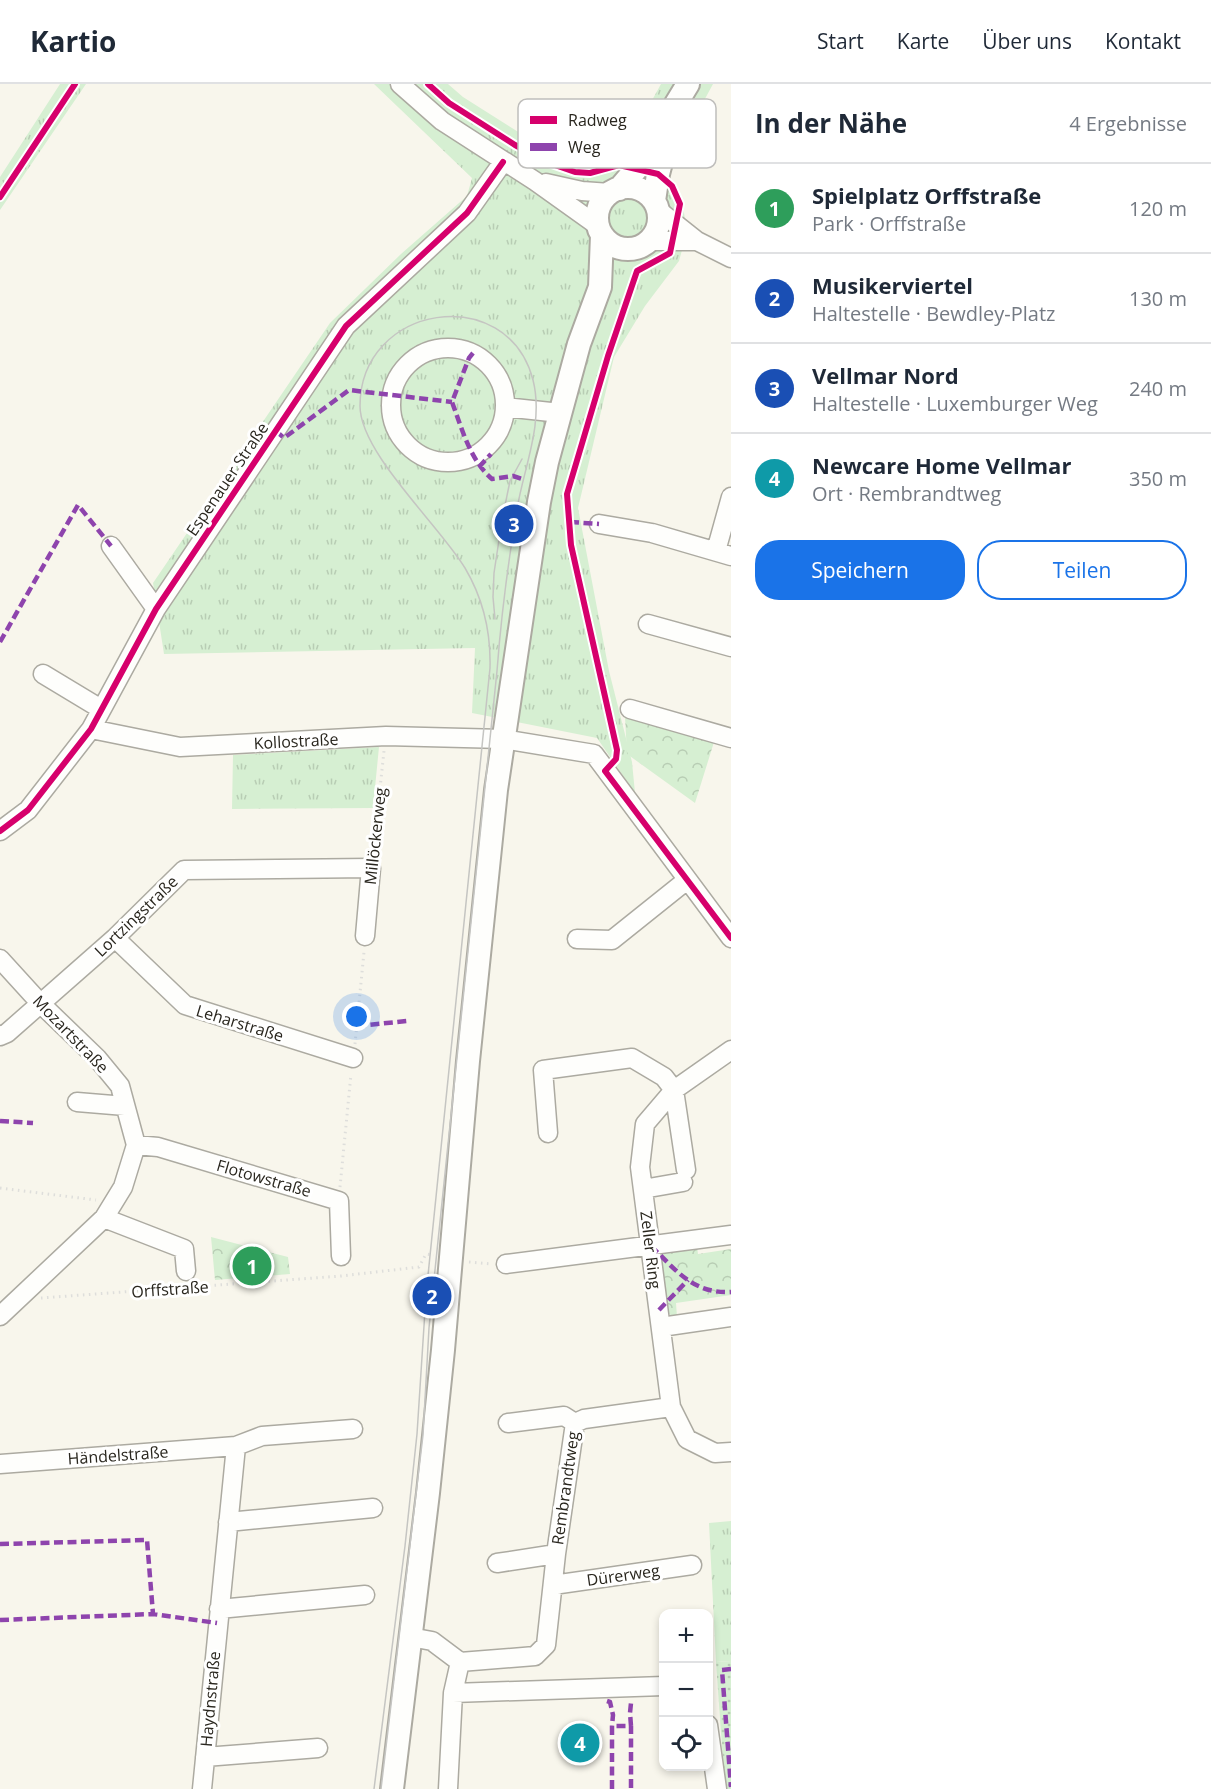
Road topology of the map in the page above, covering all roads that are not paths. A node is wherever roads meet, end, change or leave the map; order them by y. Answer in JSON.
{"nodes":[{"id":1,"x":400,"y":84,"type":"edge"},
{"id":2,"x":688,"y":84,"type":"edge"},
{"id":3,"x":680,"y":99,"type":"edge"},
{"id":4,"x":503,"y":162,"type":"junction"},
{"id":5,"x":637,"y":168,"type":"edge"},
{"id":6,"x":660,"y":168,"type":"edge"},
{"id":7,"x":535,"y":181,"type":"junction"},
{"id":8,"x":614,"y":191,"type":"junction"},
{"id":9,"x":656,"y":206,"type":"junction"},
{"id":10,"x":600,"y":231,"type":"junction"},
{"id":11,"x":697,"y":241,"type":"junction"},
{"id":12,"x":641,"y":245,"type":"junction"},
{"id":13,"x":731,"y":258,"type":"edge"},
{"id":14,"x":600,"y":287,"type":"junction"},
{"id":15,"x":506,"y":407,"type":"junction"},
{"id":16,"x":560,"y":413,"type":"junction"},
{"id":17,"x":731,"y":497,"type":"edge"},
{"id":18,"x":600,"y":524,"type":"dead end"},
{"id":19,"x":111,"y":546,"type":"dead end"},
{"id":20,"x":723,"y":554,"type":"edge"},
{"id":21,"x":156,"y":609,"type":"junction"},
{"id":22,"x":648,"y":624,"type":"dead end"},
{"id":23,"x":731,"y":647,"type":"edge"},
{"id":24,"x":43,"y":674,"type":"dead end"},
{"id":25,"x":102,"y":709,"type":"junction"},
{"id":26,"x":630,"y":709,"type":"dead end"},
{"id":27,"x":91,"y":729,"type":"junction"},
{"id":28,"x":731,"y":738,"type":"edge"},
{"id":29,"x":503,"y":739,"type":"junction"},
{"id":30,"x":3,"y":824,"type":"edge"},
{"id":31,"x":371,"y":868,"type":"joint"},
{"id":32,"x":687,"y":880,"type":"junction"},
{"id":33,"x":365,"y":936,"type":"dead end"},
{"id":34,"x":115,"y":938,"type":"junction"},
{"id":35,"x":731,"y":938,"type":"edge"},
{"id":36,"x":577,"y":939,"type":"dead end"},
{"id":37,"x":0,"y":959,"type":"edge"},
{"id":38,"x":41,"y":1004,"type":"junction"},
{"id":39,"x":0,"y":1036,"type":"edge"},
{"id":40,"x":731,"y":1050,"type":"edge"},
{"id":41,"x":353,"y":1058,"type":"dead end"},
{"id":42,"x":674,"y":1089,"type":"junction"},
{"id":43,"x":77,"y":1102,"type":"dead end"},
{"id":44,"x":125,"y":1106,"type":"junction"},
{"id":45,"x":548,"y":1133,"type":"dead end"},
{"id":46,"x":136,"y":1145,"type":"junction"},
{"id":47,"x":643,"y":1188,"type":"junction"},
{"id":48,"x":104,"y":1218,"type":"junction"},
{"id":49,"x":731,"y":1235,"type":"edge"},
{"id":50,"x":651,"y":1246,"type":"junction"},
{"id":51,"x":341,"y":1256,"type":"dead end"},
{"id":52,"x":506,"y":1264,"type":"road end"},
{"id":53,"x":186,"y":1271,"type":"dead end"},
{"id":54,"x":0,"y":1316,"type":"edge"},
{"id":55,"x":731,"y":1317,"type":"edge"},
{"id":56,"x":661,"y":1327,"type":"junction"},
{"id":57,"x":671,"y":1407,"type":"junction"},
{"id":58,"x":508,"y":1423,"type":"dead end"},
{"id":59,"x":575,"y":1423,"type":"junction"},
{"id":60,"x":353,"y":1429,"type":"dead end"},
{"id":61,"x":236,"y":1446,"type":"junction"},
{"id":62,"x":731,"y":1452,"type":"edge"},
{"id":63,"x":0,"y":1464,"type":"edge"},
{"id":64,"x":373,"y":1508,"type":"dead end"},
{"id":65,"x":228,"y":1522,"type":"junction"},
{"id":66,"x":556,"y":1554,"type":"junction"},
{"id":67,"x":497,"y":1563,"type":"dead end"},
{"id":68,"x":692,"y":1565,"type":"dead end"},
{"id":69,"x":553,"y":1585,"type":"junction"},
{"id":70,"x":365,"y":1595,"type":"dead end"},
{"id":71,"x":219,"y":1609,"type":"junction"},
{"id":72,"x":410,"y":1637,"type":"junction"},
{"id":73,"x":460,"y":1662,"type":"junction"},
{"id":74,"x":659,"y":1686,"type":"edge"},
{"id":75,"x":453,"y":1693,"type":"junction"},
{"id":76,"x":318,"y":1748,"type":"dead end"},
{"id":77,"x":205,"y":1757,"type":"junction"},
{"id":78,"x":713,"y":1761,"type":"edge"},
{"id":79,"x":202,"y":1789,"type":"edge"},
{"id":80,"x":392,"y":1789,"type":"edge"},
{"id":81,"x":448,"y":1789,"type":"edge"},
{"id":82,"x":717,"y":1789,"type":"edge"}],
"edges":[{"from":1,"to":4,"type":"street"},
{"from":2,"to":3,"type":"main road"},
{"from":4,"to":7,"type":"street"},
{"from":4,"to":21,"type":"street","name":"Espenauer Straße"},
{"from":5,"to":8,"type":"main road"},
{"from":6,"to":9,"type":"main road"},
{"from":7,"to":8,"type":"street"},
{"from":7,"to":10,"type":"street"},
{"from":8,"to":9,"type":"main road"},
{"from":8,"to":10,"type":"main road"},
{"from":9,"to":11,"type":"street"},
{"from":9,"to":12,"type":"main road"},
{"from":10,"to":12,"type":"main road"},
{"from":10,"to":14,"type":"main road"},
{"from":11,"to":12,"type":"street"},
{"from":11,"to":13,"type":"street"},
{"from":12,"to":14,"type":"main road"},
{"from":14,"to":16,"type":"main road"},
{"from":15,"to":15,"type":"street"},
{"from":15,"to":16,"type":"street"},
{"from":16,"to":29,"type":"main road"},
{"from":17,"to":20,"type":"street"},
{"from":18,"to":20,"type":"street"},
{"from":19,"to":21,"type":"street"},
{"from":21,"to":25,"type":"street","name":"Espenauer Straße"},
{"from":22,"to":23,"type":"street"},
{"from":24,"to":25,"type":"street"},
{"from":25,"to":27,"type":"street","name":"Espenauer Straße"},
{"from":26,"to":28,"type":"street"},
{"from":27,"to":29,"type":"street","name":"Kollostraße"},
{"from":27,"to":30,"type":"street","name":"Espenauer Straße"},
{"from":29,"to":32,"type":"street","name":"Kollostraße"},
{"from":29,"to":72,"type":"main road"},
{"from":31,"to":33,"type":"street","name":"Millöckerweg"},
{"from":31,"to":34,"type":"street","name":"Lortzingstraße"},
{"from":32,"to":35,"type":"street","name":"Kollostraße"},
{"from":32,"to":36,"type":"street"},
{"from":34,"to":38,"type":"street","name":"Lortzingstraße"},
{"from":34,"to":41,"type":"street","name":"Leharstraße"},
{"from":37,"to":38,"type":"street","name":"Mozartstraße"},
{"from":38,"to":39,"type":"street","name":"Lortzingstraße"},
{"from":38,"to":44,"type":"street","name":"Mozartstraße"},
{"from":40,"to":42,"type":"street","name":"Zeller Ring"},
{"from":42,"to":45,"type":"street"},
{"from":42,"to":47,"type":"street","name":"Zeller Ring"},
{"from":42,"to":47,"type":"street"},
{"from":43,"to":44,"type":"street"},
{"from":44,"to":46,"type":"street","name":"Mozartstraße"},
{"from":46,"to":48,"type":"street"},
{"from":46,"to":51,"type":"street","name":"Flotowstraße"},
{"from":47,"to":50,"type":"street","name":"Zeller Ring"},
{"from":48,"to":53,"type":"street","name":"Orffstraße"},
{"from":48,"to":54,"type":"street"},
{"from":49,"to":50,"type":"street"},
{"from":50,"to":52,"type":"street"},
{"from":50,"to":56,"type":"street","name":"Zeller Ring"},
{"from":55,"to":56,"type":"street"},
{"from":56,"to":57,"type":"street","name":"Zeller Ring"},
{"from":57,"to":59,"type":"street","name":"Rembrandtweg"},
{"from":57,"to":62,"type":"street","name":"Zeller Ring"},
{"from":58,"to":59,"type":"street","name":"Rembrandtweg"},
{"from":59,"to":66,"type":"street","name":"Rembrandtweg"},
{"from":60,"to":61,"type":"street","name":"Händelstraße"},
{"from":61,"to":63,"type":"street","name":"Händelstraße"},
{"from":61,"to":65,"type":"street","name":"Haydnstraße"},
{"from":64,"to":65,"type":"street"},
{"from":65,"to":71,"type":"street","name":"Haydnstraße"},
{"from":66,"to":67,"type":"street","name":"Rembrandtweg"},
{"from":66,"to":69,"type":"street","name":"Rembrandtweg"},
{"from":68,"to":69,"type":"street","name":"Dürerweg"},
{"from":69,"to":73,"type":"street","name":"Rembrandtweg"},
{"from":70,"to":71,"type":"street"},
{"from":71,"to":77,"type":"street","name":"Haydnstraße"},
{"from":72,"to":73,"type":"street"},
{"from":72,"to":80,"type":"main road"},
{"from":73,"to":75,"type":"street"},
{"from":74,"to":75,"type":"street"},
{"from":75,"to":81,"type":"street"},
{"from":76,"to":77,"type":"street"},
{"from":77,"to":79,"type":"street","name":"Haydnstraße"},
{"from":78,"to":82,"type":"street"}]}
